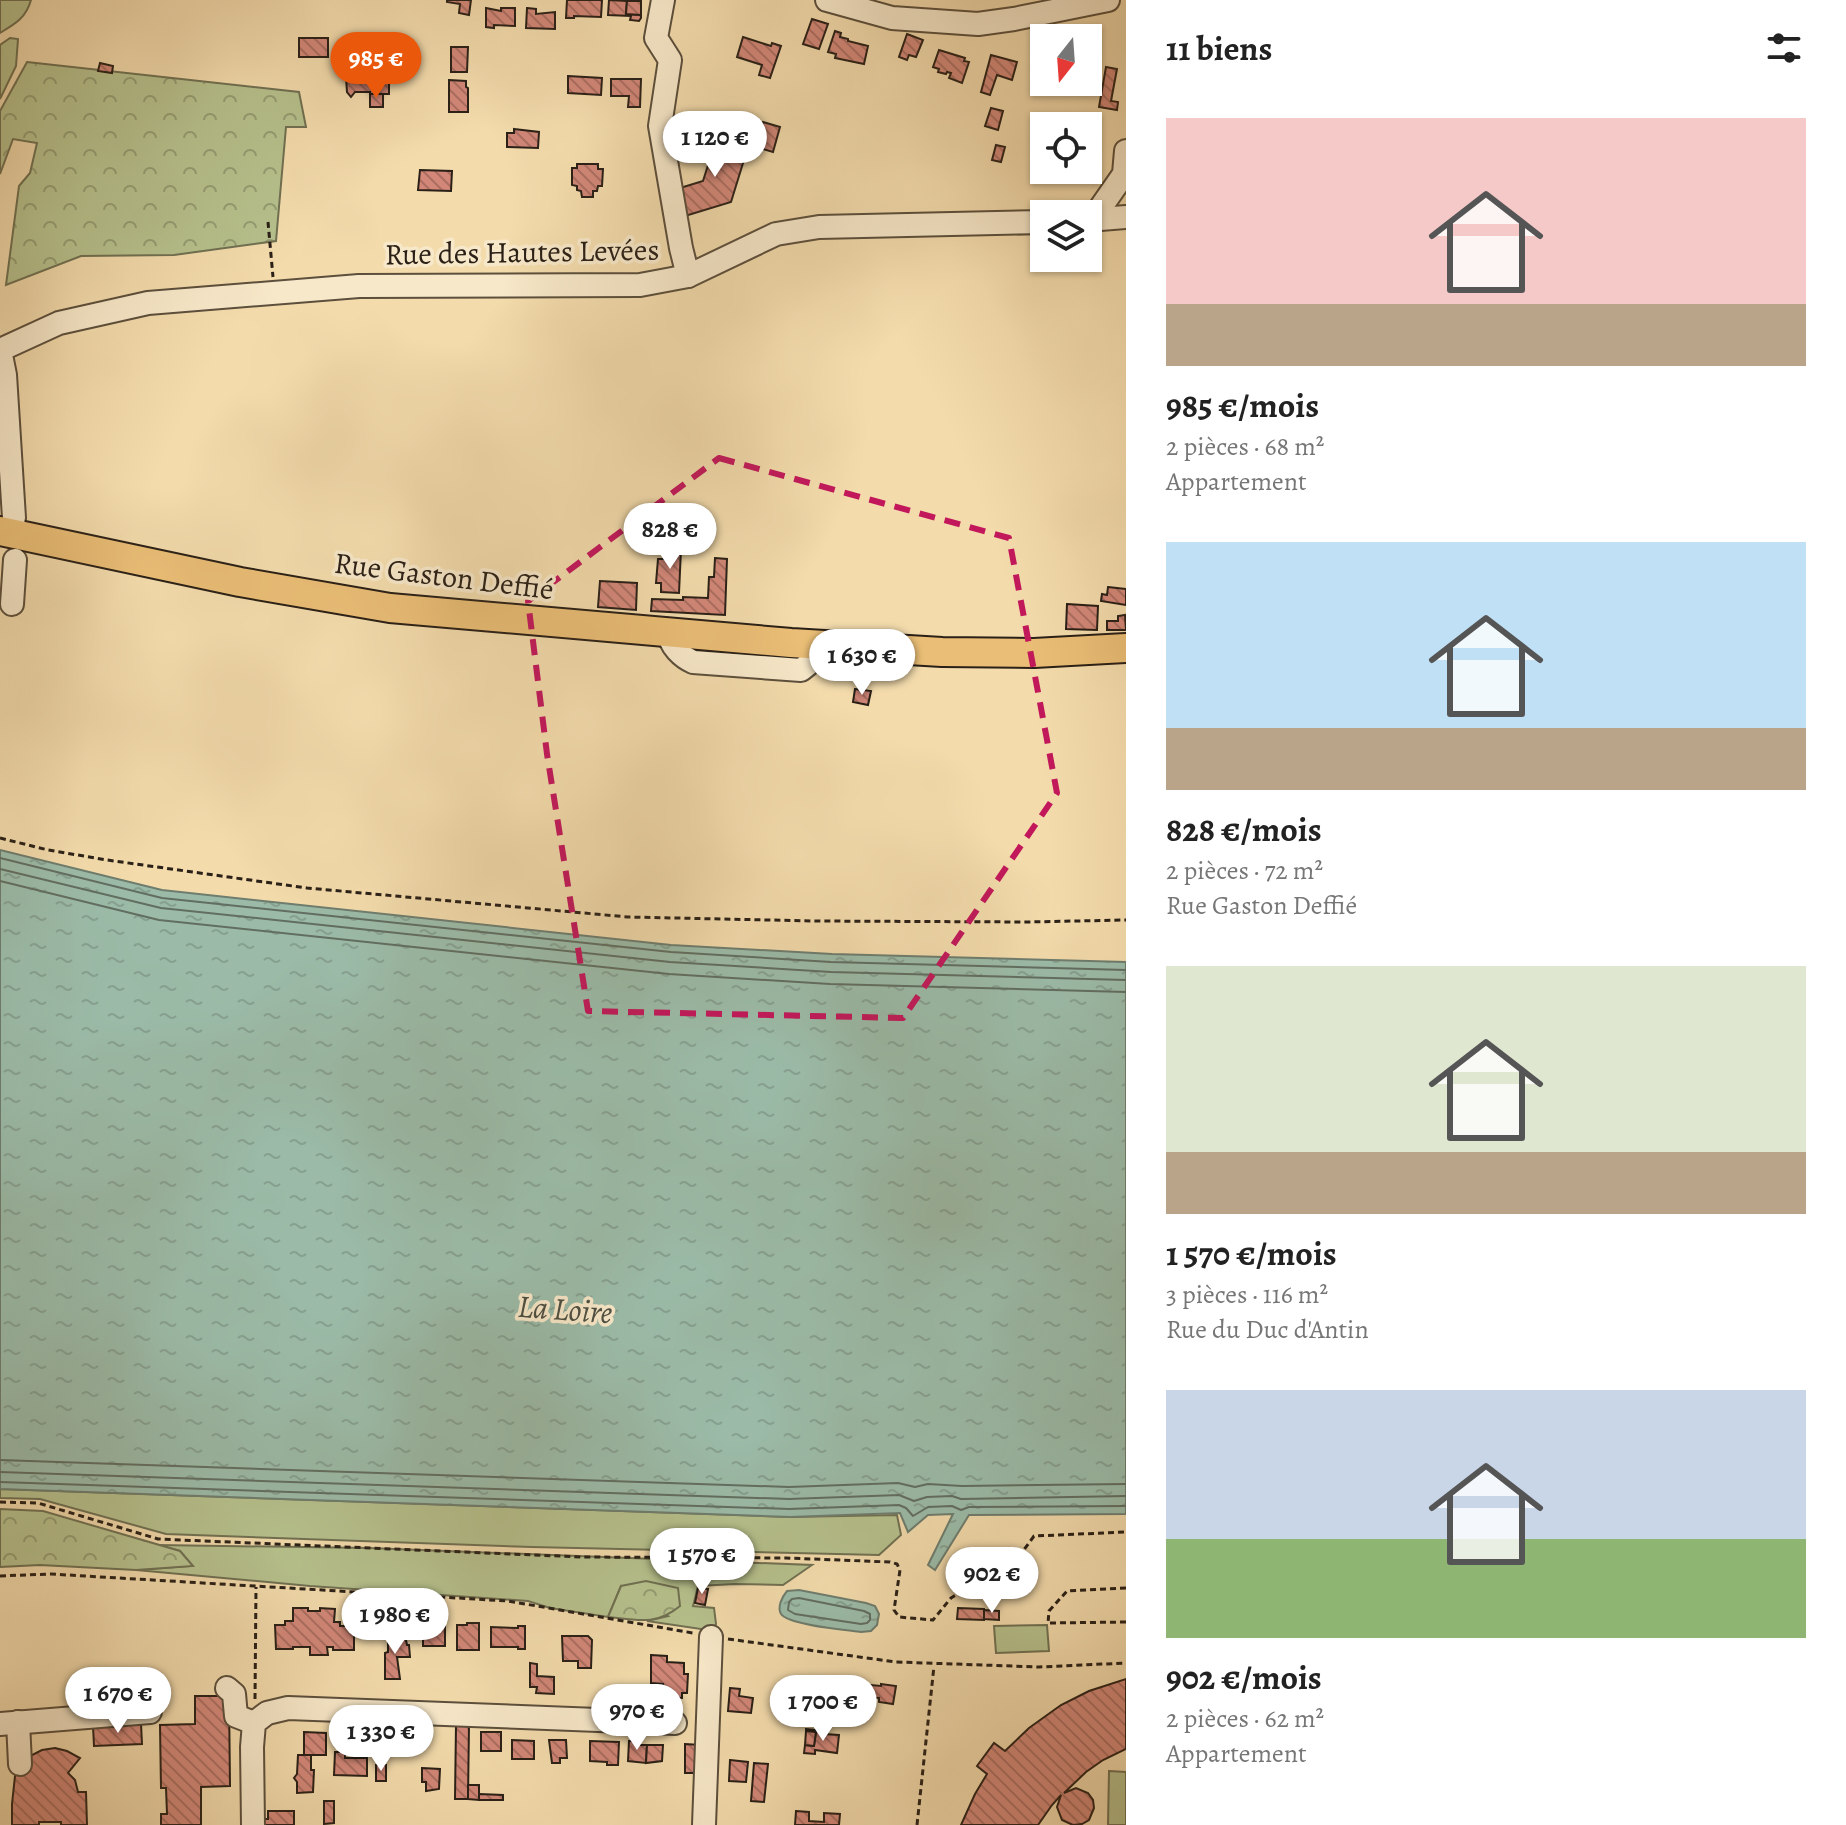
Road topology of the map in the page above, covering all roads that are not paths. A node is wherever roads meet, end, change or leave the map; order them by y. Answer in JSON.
{"nodes":[{"id":1,"x":663,"y":0,"type":"edge"},
{"id":2,"x":827,"y":0,"type":"edge"},
{"id":3,"x":1108,"y":0,"type":"edge"},
{"id":4,"x":1126,"y":151,"type":"edge"},
{"id":5,"x":1125,"y":176,"type":"edge"},
{"id":6,"x":1102,"y":205,"type":"edge"},
{"id":7,"x":1126,"y":217,"type":"edge"},
{"id":8,"x":1102,"y":219,"type":"edge"},
{"id":9,"x":1030,"y":222,"type":"edge"},
{"id":10,"x":688,"y":276,"type":"junction"},
{"id":11,"x":0,"y":350,"type":"edge"},
{"id":12,"x":7,"y":525,"type":"edge"},
{"id":13,"x":15,"y":560,"type":"dead end"},
{"id":14,"x":12,"y":604,"type":"dead end"},
{"id":15,"x":1126,"y":648,"type":"edge"},
{"id":16,"x":711,"y":1637,"type":"road end"},
{"id":17,"x":227,"y":1688,"type":"dead end"},
{"id":18,"x":150,"y":1712,"type":"dead end"},
{"id":19,"x":9,"y":1723,"type":"edge"},
{"id":20,"x":254,"y":1723,"type":"junction"},
{"id":21,"x":675,"y":1723,"type":"dead end"},
{"id":22,"x":20,"y":1764,"type":"dead end"},
{"id":23,"x":253,"y":1825,"type":"edge"},
{"id":24,"x":704,"y":1825,"type":"edge"}],
"edges":[{"from":1,"to":10,"type":"street"},
{"from":2,"to":3,"type":"street"},
{"from":4,"to":5,"type":"street"},
{"from":5,"to":6,"type":"street"},
{"from":7,"to":8,"type":"street"},
{"from":9,"to":10,"type":"street","name":"Rue des Hautes Levées"},
{"from":10,"to":11,"type":"street","name":"Rue des Hautes Levées"},
{"from":11,"to":12,"type":"street"},
{"from":12,"to":15,"type":"main road","name":"Rue Gaston Deffié"},
{"from":13,"to":14,"type":"street"},
{"from":16,"to":24,"type":"street"},
{"from":17,"to":20,"type":"street"},
{"from":18,"to":19,"type":"street"},
{"from":19,"to":22,"type":"street"},
{"from":20,"to":21,"type":"street"},
{"from":20,"to":23,"type":"street"}]}
